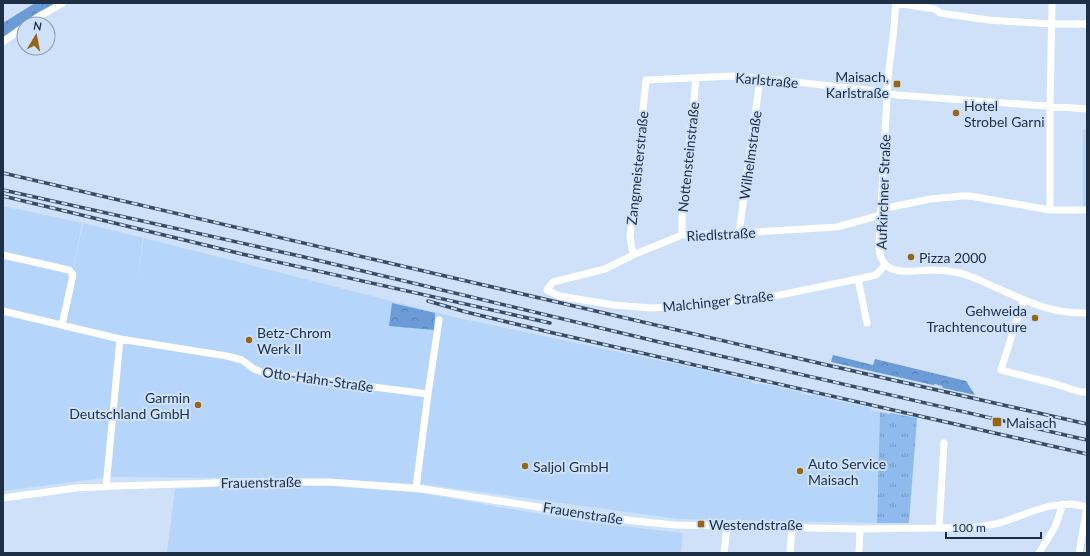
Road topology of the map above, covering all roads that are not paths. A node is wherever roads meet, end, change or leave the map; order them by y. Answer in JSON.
{"nodes":[{"id":1,"x":63,"y":3,"type":"edge"},
{"id":2,"x":896,"y":3,"type":"edge"},
{"id":3,"x":1052,"y":3,"type":"edge"},
{"id":4,"x":935,"y":6,"type":"edge"},
{"id":5,"x":40,"y":16,"type":"edge"},
{"id":6,"x":1052,"y":24,"type":"junction"},
{"id":7,"x":1087,"y":24,"type":"edge"},
{"id":8,"x":16,"y":33,"type":"edge"},
{"id":9,"x":3,"y":42,"type":"edge"},
{"id":10,"x":760,"y":78,"type":"junction"},
{"id":11,"x":696,"y":79,"type":"junction"},
{"id":12,"x":646,"y":80,"type":"joint"},
{"id":13,"x":887,"y":93,"type":"junction"},
{"id":14,"x":1050,"y":106,"type":"junction"},
{"id":15,"x":1087,"y":109,"type":"edge"},
{"id":16,"x":1050,"y":210,"type":"junction"},
{"id":17,"x":1087,"y":210,"type":"edge"},
{"id":18,"x":881,"y":212,"type":"junction"},
{"id":19,"x":739,"y":233,"type":"junction"},
{"id":20,"x":682,"y":235,"type":"junction"},
{"id":21,"x":3,"y":255,"type":"edge"},
{"id":22,"x":633,"y":255,"type":"junction"},
{"id":23,"x":886,"y":265,"type":"junction"},
{"id":24,"x":858,"y":279,"type":"junction"},
{"id":25,"x":547,"y":290,"type":"joint"},
{"id":26,"x":1023,"y":300,"type":"junction"},
{"id":27,"x":3,"y":311,"type":"edge"},
{"id":28,"x":1087,"y":314,"type":"edge"},
{"id":29,"x":439,"y":320,"type":"dead end"},
{"id":30,"x":867,"y":323,"type":"dead end"},
{"id":31,"x":62,"y":325,"type":"junction"},
{"id":32,"x":120,"y":339,"type":"junction"},
{"id":33,"x":1087,"y":392,"type":"edge"},
{"id":34,"x":428,"y":394,"type":"junction"},
{"id":35,"x":944,"y":443,"type":"dead end"},
{"id":36,"x":106,"y":487,"type":"junction"},
{"id":37,"x":416,"y":488,"type":"junction"},
{"id":38,"x":3,"y":498,"type":"edge"},
{"id":39,"x":1063,"y":504,"type":"junction"},
{"id":40,"x":1087,"y":507,"type":"edge"},
{"id":41,"x":727,"y":526,"type":"junction"},
{"id":42,"x":792,"y":527,"type":"junction"},
{"id":43,"x":939,"y":528,"type":"junction"},
{"id":44,"x":860,"y":529,"type":"junction"},
{"id":45,"x":724,"y":553,"type":"edge"},
{"id":46,"x":790,"y":553,"type":"edge"},
{"id":47,"x":859,"y":553,"type":"edge"},
{"id":48,"x":1039,"y":553,"type":"edge"},
{"id":49,"x":1079,"y":553,"type":"edge"}],
"edges":[{"from":1,"to":5,"type":"street"},
{"from":2,"to":4,"type":"street"},
{"from":2,"to":13,"type":"street","name":"Aufkirchner Straße"},
{"from":3,"to":6,"type":"street"},
{"from":4,"to":6,"type":"street"},
{"from":6,"to":7,"type":"street"},
{"from":6,"to":14,"type":"street"},
{"from":8,"to":9,"type":"street"},
{"from":10,"to":11,"type":"street","name":"Karlstraße"},
{"from":10,"to":13,"type":"street","name":"Karlstraße"},
{"from":10,"to":19,"type":"street","name":"Wilhelmstraße"},
{"from":11,"to":12,"type":"street","name":"Karlstraße"},
{"from":11,"to":20,"type":"street","name":"Nottensteinstraße"},
{"from":12,"to":22,"type":"street","name":"Zangmeisterstraße"},
{"from":13,"to":14,"type":"street","name":"Karlstraße"},
{"from":13,"to":18,"type":"street","name":"Aufkirchner Straße"},
{"from":14,"to":15,"type":"street","name":"Karlstraße"},
{"from":14,"to":16,"type":"street"},
{"from":16,"to":17,"type":"street","name":"Riedlstraße"},
{"from":16,"to":18,"type":"street","name":"Riedlstraße"},
{"from":18,"to":19,"type":"street","name":"Riedlstraße"},
{"from":18,"to":23,"type":"street","name":"Aufkirchner Straße"},
{"from":19,"to":20,"type":"street","name":"Riedlstraße"},
{"from":20,"to":22,"type":"street","name":"Riedlstraße"},
{"from":21,"to":31,"type":"street"},
{"from":22,"to":25,"type":"street","name":"Riedlstraße"},
{"from":23,"to":24,"type":"street","name":"Malchinger Straße"},
{"from":23,"to":26,"type":"street","name":"Aufkirchner Straße"},
{"from":24,"to":25,"type":"street","name":"Malchinger Straße"},
{"from":24,"to":30,"type":"street"},
{"from":26,"to":28,"type":"street","name":"Aufkirchner Straße"},
{"from":26,"to":33,"type":"street"},
{"from":27,"to":31,"type":"street","name":"Otto-Hahn-Straße"},
{"from":29,"to":34,"type":"street"},
{"from":31,"to":32,"type":"street","name":"Otto-Hahn-Straße"},
{"from":32,"to":34,"type":"street","name":"Otto-Hahn-Straße"},
{"from":32,"to":36,"type":"street"},
{"from":34,"to":37,"type":"street"},
{"from":35,"to":43,"type":"street"},
{"from":36,"to":37,"type":"street","name":"Frauenstraße"},
{"from":36,"to":38,"type":"street","name":"Frauenstraße"},
{"from":37,"to":41,"type":"street","name":"Frauenstraße"},
{"from":39,"to":40,"type":"street","name":"Frauenstraße"},
{"from":39,"to":43,"type":"street","name":"Frauenstraße"},
{"from":39,"to":48,"type":"street"},
{"from":40,"to":49,"type":"street"},
{"from":41,"to":42,"type":"street","name":"Frauenstraße"},
{"from":41,"to":45,"type":"street"},
{"from":42,"to":44,"type":"street","name":"Frauenstraße"},
{"from":42,"to":46,"type":"street"},
{"from":43,"to":44,"type":"street","name":"Frauenstraße"},
{"from":44,"to":47,"type":"street"}]}
